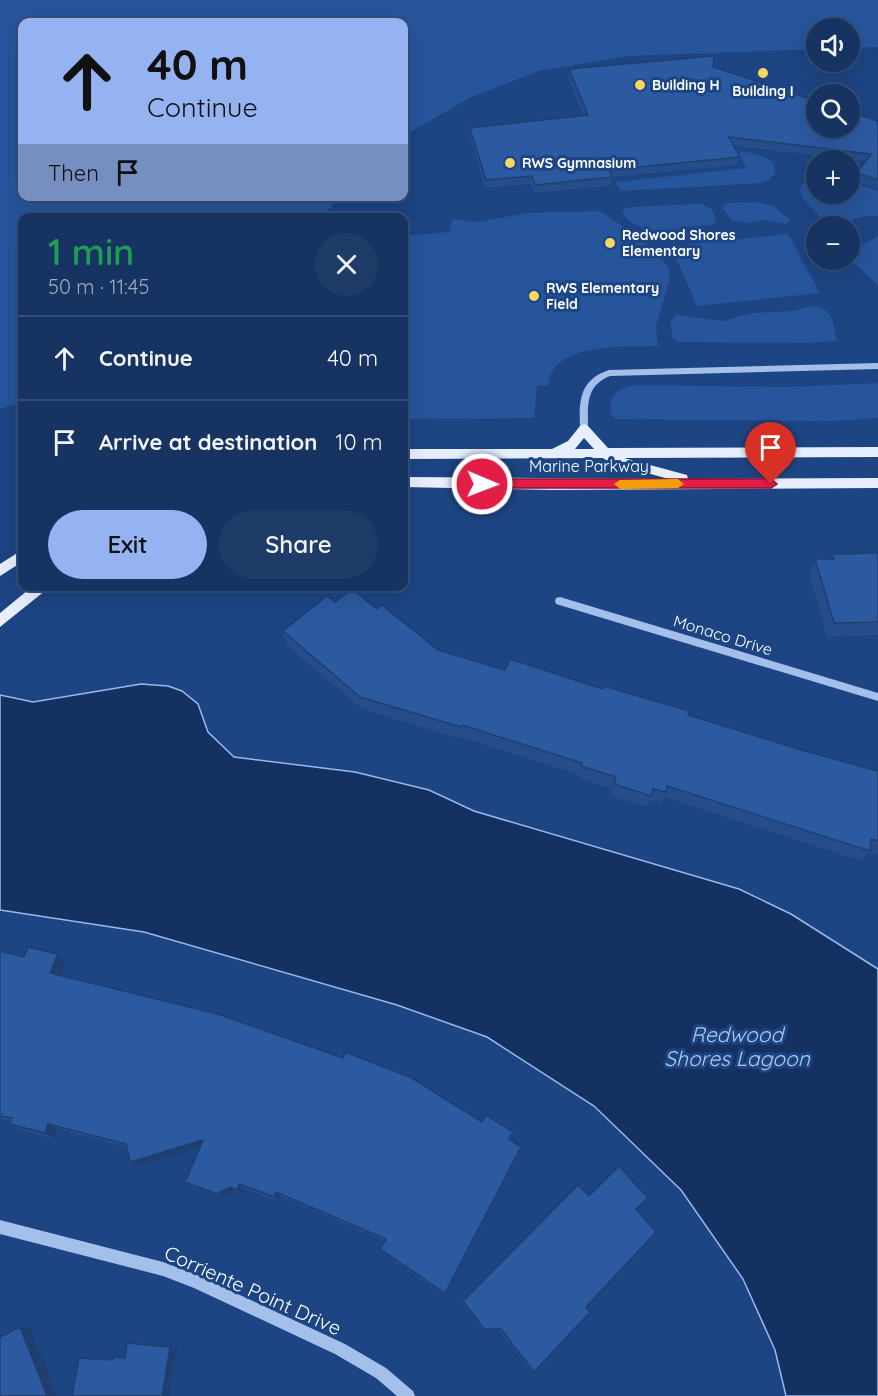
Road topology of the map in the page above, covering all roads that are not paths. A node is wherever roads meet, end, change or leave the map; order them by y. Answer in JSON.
{"nodes":[{"id":1,"x":878,"y":366,"type":"edge"},
{"id":2,"x":584,"y":429,"type":"junction"},
{"id":3,"x":553,"y":453,"type":"junction"},
{"id":4,"x":605,"y":453,"type":"junction"},
{"id":5,"x":878,"y":453,"type":"edge"},
{"id":6,"x":408,"y":454,"type":"edge"},
{"id":7,"x":408,"y":482,"type":"edge"},
{"id":8,"x":878,"y":483,"type":"edge"},
{"id":9,"x":703,"y":484,"type":"junction"},
{"id":10,"x":18,"y":558,"type":"edge"},
{"id":11,"x":0,"y":571,"type":"edge"},
{"id":12,"x":38,"y":591,"type":"edge"},
{"id":13,"x":561,"y":601,"type":"dead end"},
{"id":14,"x":0,"y":621,"type":"edge"},
{"id":15,"x":878,"y":697,"type":"edge"},
{"id":16,"x":0,"y":1227,"type":"edge"},
{"id":17,"x":408,"y":1396,"type":"edge"}],
"edges":[{"from":1,"to":2,"type":"street"},
{"from":2,"to":3,"type":"main road"},
{"from":2,"to":4,"type":"main road"},
{"from":3,"to":4,"type":"main road","name":"Marine Parkway"},
{"from":3,"to":6,"type":"main road","name":"Marine Parkway"},
{"from":4,"to":5,"type":"main road","name":"Marine Parkway"},
{"from":4,"to":9,"type":"main road"},
{"from":7,"to":9,"type":"main road","name":"Marine Parkway"},
{"from":8,"to":9,"type":"main road"},
{"from":10,"to":11,"type":"main road"},
{"from":12,"to":14,"type":"main road"},
{"from":13,"to":15,"type":"street","name":"Monaco Drive"},
{"from":16,"to":17,"type":"street","name":"Corriente Point Drive"}]}
